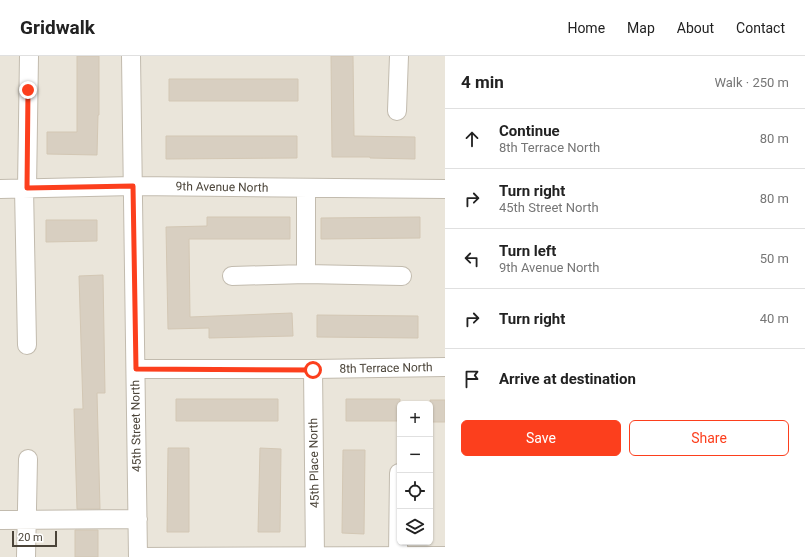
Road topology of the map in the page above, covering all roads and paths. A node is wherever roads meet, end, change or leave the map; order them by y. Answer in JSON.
{"nodes":[{"id":1,"x":29,"y":56,"type":"edge"},
{"id":2,"x":131,"y":56,"type":"edge"},
{"id":3,"x":399,"y":56,"type":"edge"},
{"id":4,"x":397,"y":111,"type":"dead end"},
{"id":5,"x":133,"y":186,"type":"junction"},
{"id":6,"x":0,"y":188,"type":"edge"},
{"id":7,"x":26,"y":188,"type":"junction"},
{"id":8,"x":306,"y":188,"type":"junction"},
{"id":9,"x":445,"y":190,"type":"edge"},
{"id":10,"x":306,"y":274,"type":"junction"},
{"id":11,"x":232,"y":276,"type":"dead end"},
{"id":12,"x":402,"y":276,"type":"dead end"},
{"id":13,"x":28,"y":345,"type":"dead end"},
{"id":14,"x":445,"y":367,"type":"edge"},
{"id":15,"x":136,"y":369,"type":"junction"},
{"id":16,"x":313,"y":370,"type":"junction"},
{"id":17,"x":28,"y":459,"type":"dead end"},
{"id":18,"x":399,"y":509,"type":"edge"},
{"id":19,"x":0,"y":520,"type":"edge"},
{"id":20,"x":27,"y":520,"type":"junction"},
{"id":21,"x":138,"y":520,"type":"junction"},
{"id":22,"x":445,"y":556,"type":"edge"},
{"id":23,"x":26,"y":557,"type":"edge"},
{"id":24,"x":138,"y":557,"type":"edge"},
{"id":25,"x":215,"y":557,"type":"edge"},
{"id":26,"x":315,"y":557,"type":"edge"},
{"id":27,"x":398,"y":557,"type":"edge"}],
"edges":[{"from":1,"to":7,"type":"street"},
{"from":2,"to":5,"type":"street","name":"45th Street North"},
{"from":3,"to":4,"type":"street"},
{"from":5,"to":7,"type":"street","name":"9th Avenue North"},
{"from":5,"to":8,"type":"street","name":"9th Avenue North"},
{"from":5,"to":15,"type":"street","name":"45th Street North"},
{"from":6,"to":7,"type":"street","name":"9th Avenue North"},
{"from":7,"to":13,"type":"street"},
{"from":8,"to":9,"type":"street","name":"9th Avenue North"},
{"from":8,"to":10,"type":"street"},
{"from":10,"to":11,"type":"street"},
{"from":10,"to":12,"type":"street"},
{"from":14,"to":16,"type":"street","name":"8th Terrace North"},
{"from":15,"to":16,"type":"street","name":"8th Terrace North"},
{"from":15,"to":21,"type":"street","name":"45th Street North"},
{"from":16,"to":26,"type":"street","name":"45th Place North"},
{"from":17,"to":20,"type":"street"},
{"from":18,"to":27,"type":"street"},
{"from":19,"to":20,"type":"street"},
{"from":20,"to":21,"type":"street"},
{"from":20,"to":23,"type":"street"},
{"from":21,"to":24,"type":"street","name":"45th Street North"},
{"from":22,"to":27,"type":"street"},
{"from":24,"to":25,"type":"street"},
{"from":25,"to":26,"type":"street"},
{"from":26,"to":27,"type":"street"}]}
